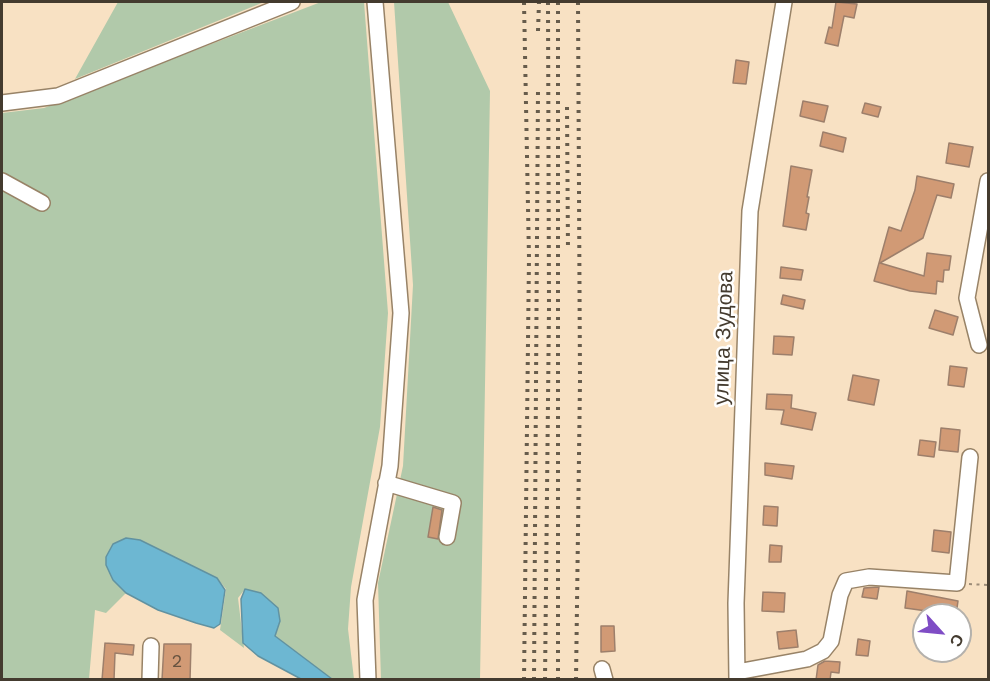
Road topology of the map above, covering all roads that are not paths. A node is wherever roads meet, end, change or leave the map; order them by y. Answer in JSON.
{"nodes":[{"id":1,"x":292,"y":2,"type":"edge"},
{"id":2,"x":375,"y":2,"type":"edge"},
{"id":3,"x":784,"y":2,"type":"edge"},
{"id":4,"x":2,"y":103,"type":"edge"},
{"id":5,"x":2,"y":181,"type":"edge"},
{"id":6,"x":988,"y":181,"type":"edge"},
{"id":7,"x":42,"y":202,"type":"dead end"},
{"id":8,"x":979,"y":345,"type":"dead end"},
{"id":9,"x":970,"y":457,"type":"dead end"},
{"id":10,"x":386,"y":483,"type":"junction"},
{"id":11,"x":447,"y":537,"type":"dead end"},
{"id":12,"x":151,"y":646,"type":"dead end"},
{"id":13,"x":737,"y":676,"type":"edge"},
{"id":14,"x":150,"y":680,"type":"edge"},
{"id":15,"x":368,"y":680,"type":"edge"}],
"edges":[{"from":1,"to":4,"type":"street"},
{"from":2,"to":10,"type":"street"},
{"from":3,"to":13,"type":"street","name":"улица Зудова"},
{"from":5,"to":7,"type":"street"},
{"from":6,"to":8,"type":"street"},
{"from":9,"to":13,"type":"street"},
{"from":10,"to":11,"type":"street"},
{"from":10,"to":15,"type":"street"},
{"from":12,"to":14,"type":"street"}]}
